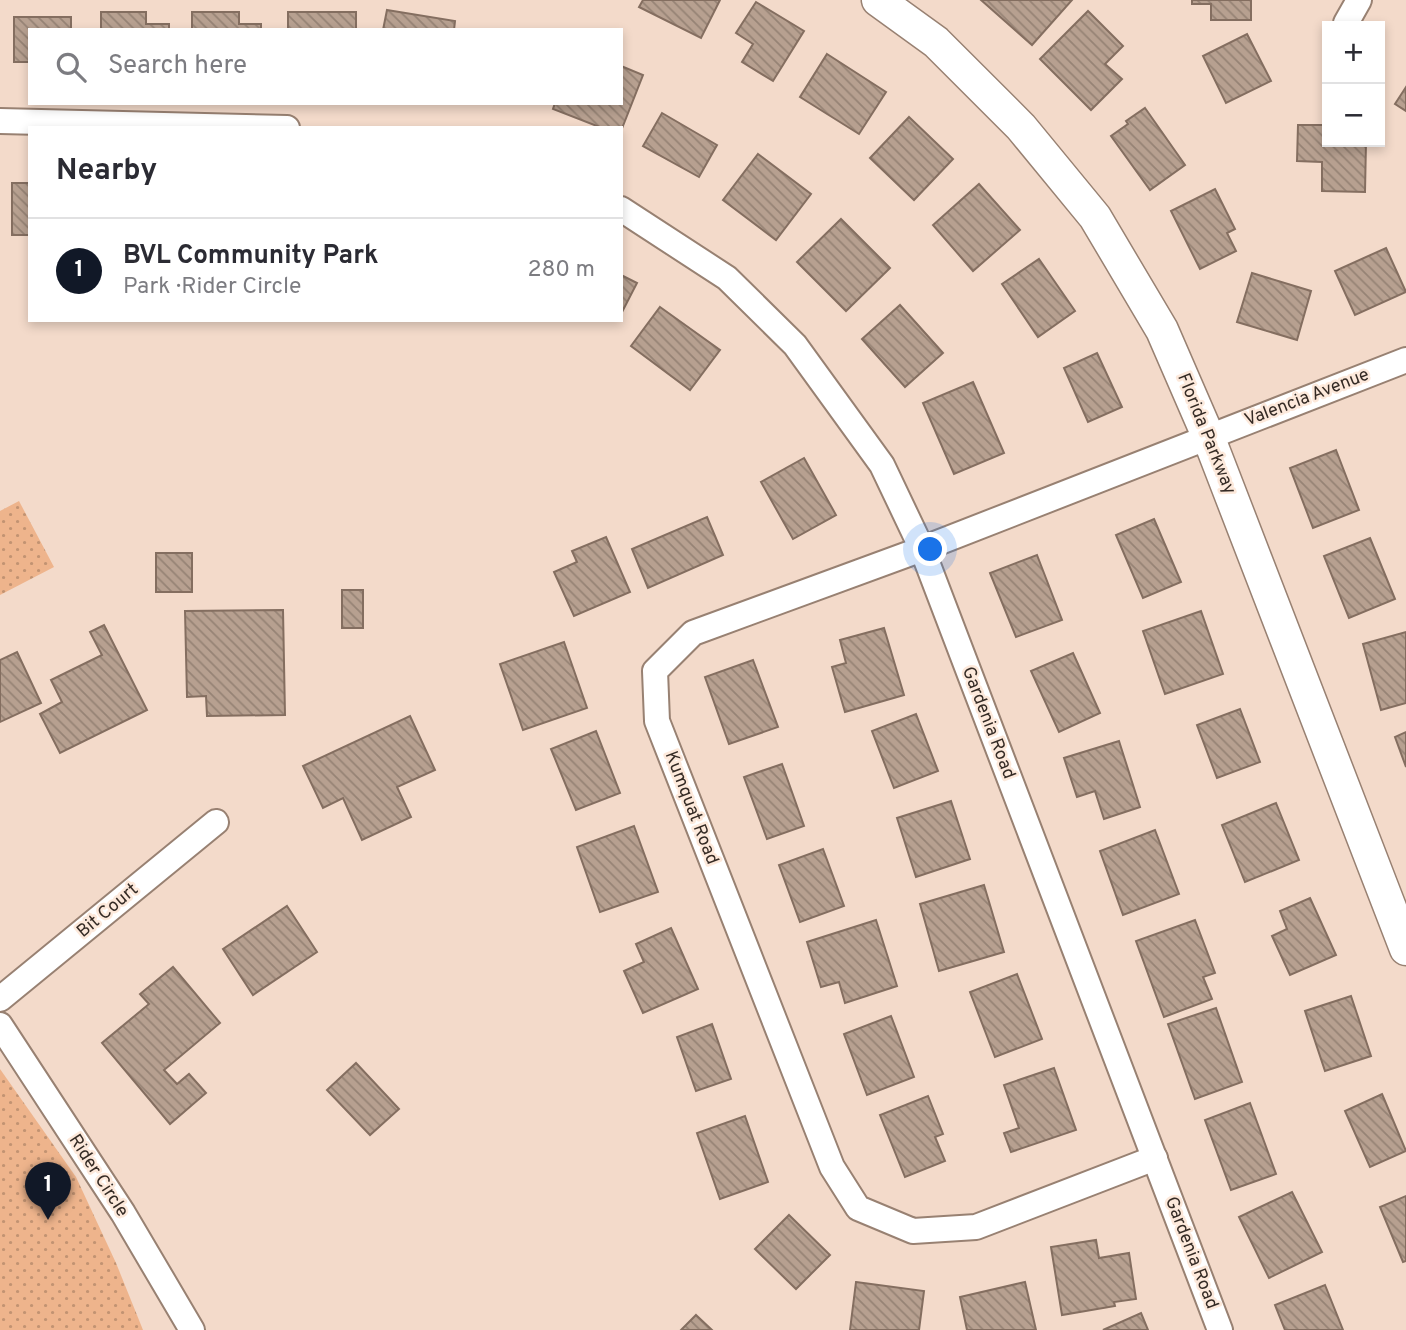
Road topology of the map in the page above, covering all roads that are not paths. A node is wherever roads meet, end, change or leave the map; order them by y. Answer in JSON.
{"nodes":[{"id":1,"x":878,"y":0,"type":"edge"},
{"id":2,"x":1359,"y":0,"type":"edge"},
{"id":3,"x":1347,"y":21,"type":"edge"},
{"id":4,"x":0,"y":121,"type":"edge"},
{"id":5,"x":205,"y":126,"type":"edge"},
{"id":6,"x":623,"y":210,"type":"edge"},
{"id":7,"x":1406,"y":360,"type":"edge"},
{"id":8,"x":1208,"y":436,"type":"junction"},
{"id":9,"x":922,"y":549,"type":"junction"},
{"id":10,"x":216,"y":822,"type":"dead end"},
{"id":11,"x":1406,"y":949,"type":"edge"},
{"id":12,"x":0,"y":999,"type":"edge"},
{"id":13,"x":0,"y":1025,"type":"edge"},
{"id":14,"x":1155,"y":1158,"type":"junction"},
{"id":15,"x":192,"y":1330,"type":"edge"},
{"id":16,"x":1220,"y":1330,"type":"edge"}],
"edges":[{"from":1,"to":8,"type":"street","name":"Florida Parkway"},
{"from":2,"to":3,"type":"street"},
{"from":4,"to":5,"type":"street"},
{"from":6,"to":9,"type":"street","name":"Gardenia Road"},
{"from":7,"to":8,"type":"street","name":"Valencia Avenue"},
{"from":8,"to":9,"type":"street","name":"Kumquat Road"},
{"from":8,"to":11,"type":"street","name":"Florida Parkway"},
{"from":9,"to":14,"type":"street","name":"Gardenia Road"},
{"from":9,"to":14,"type":"street","name":"Kumquat Road"},
{"from":10,"to":12,"type":"street","name":"Bit Court"},
{"from":13,"to":15,"type":"street","name":"Rider Circle"},
{"from":14,"to":16,"type":"street","name":"Gardenia Road"}]}
